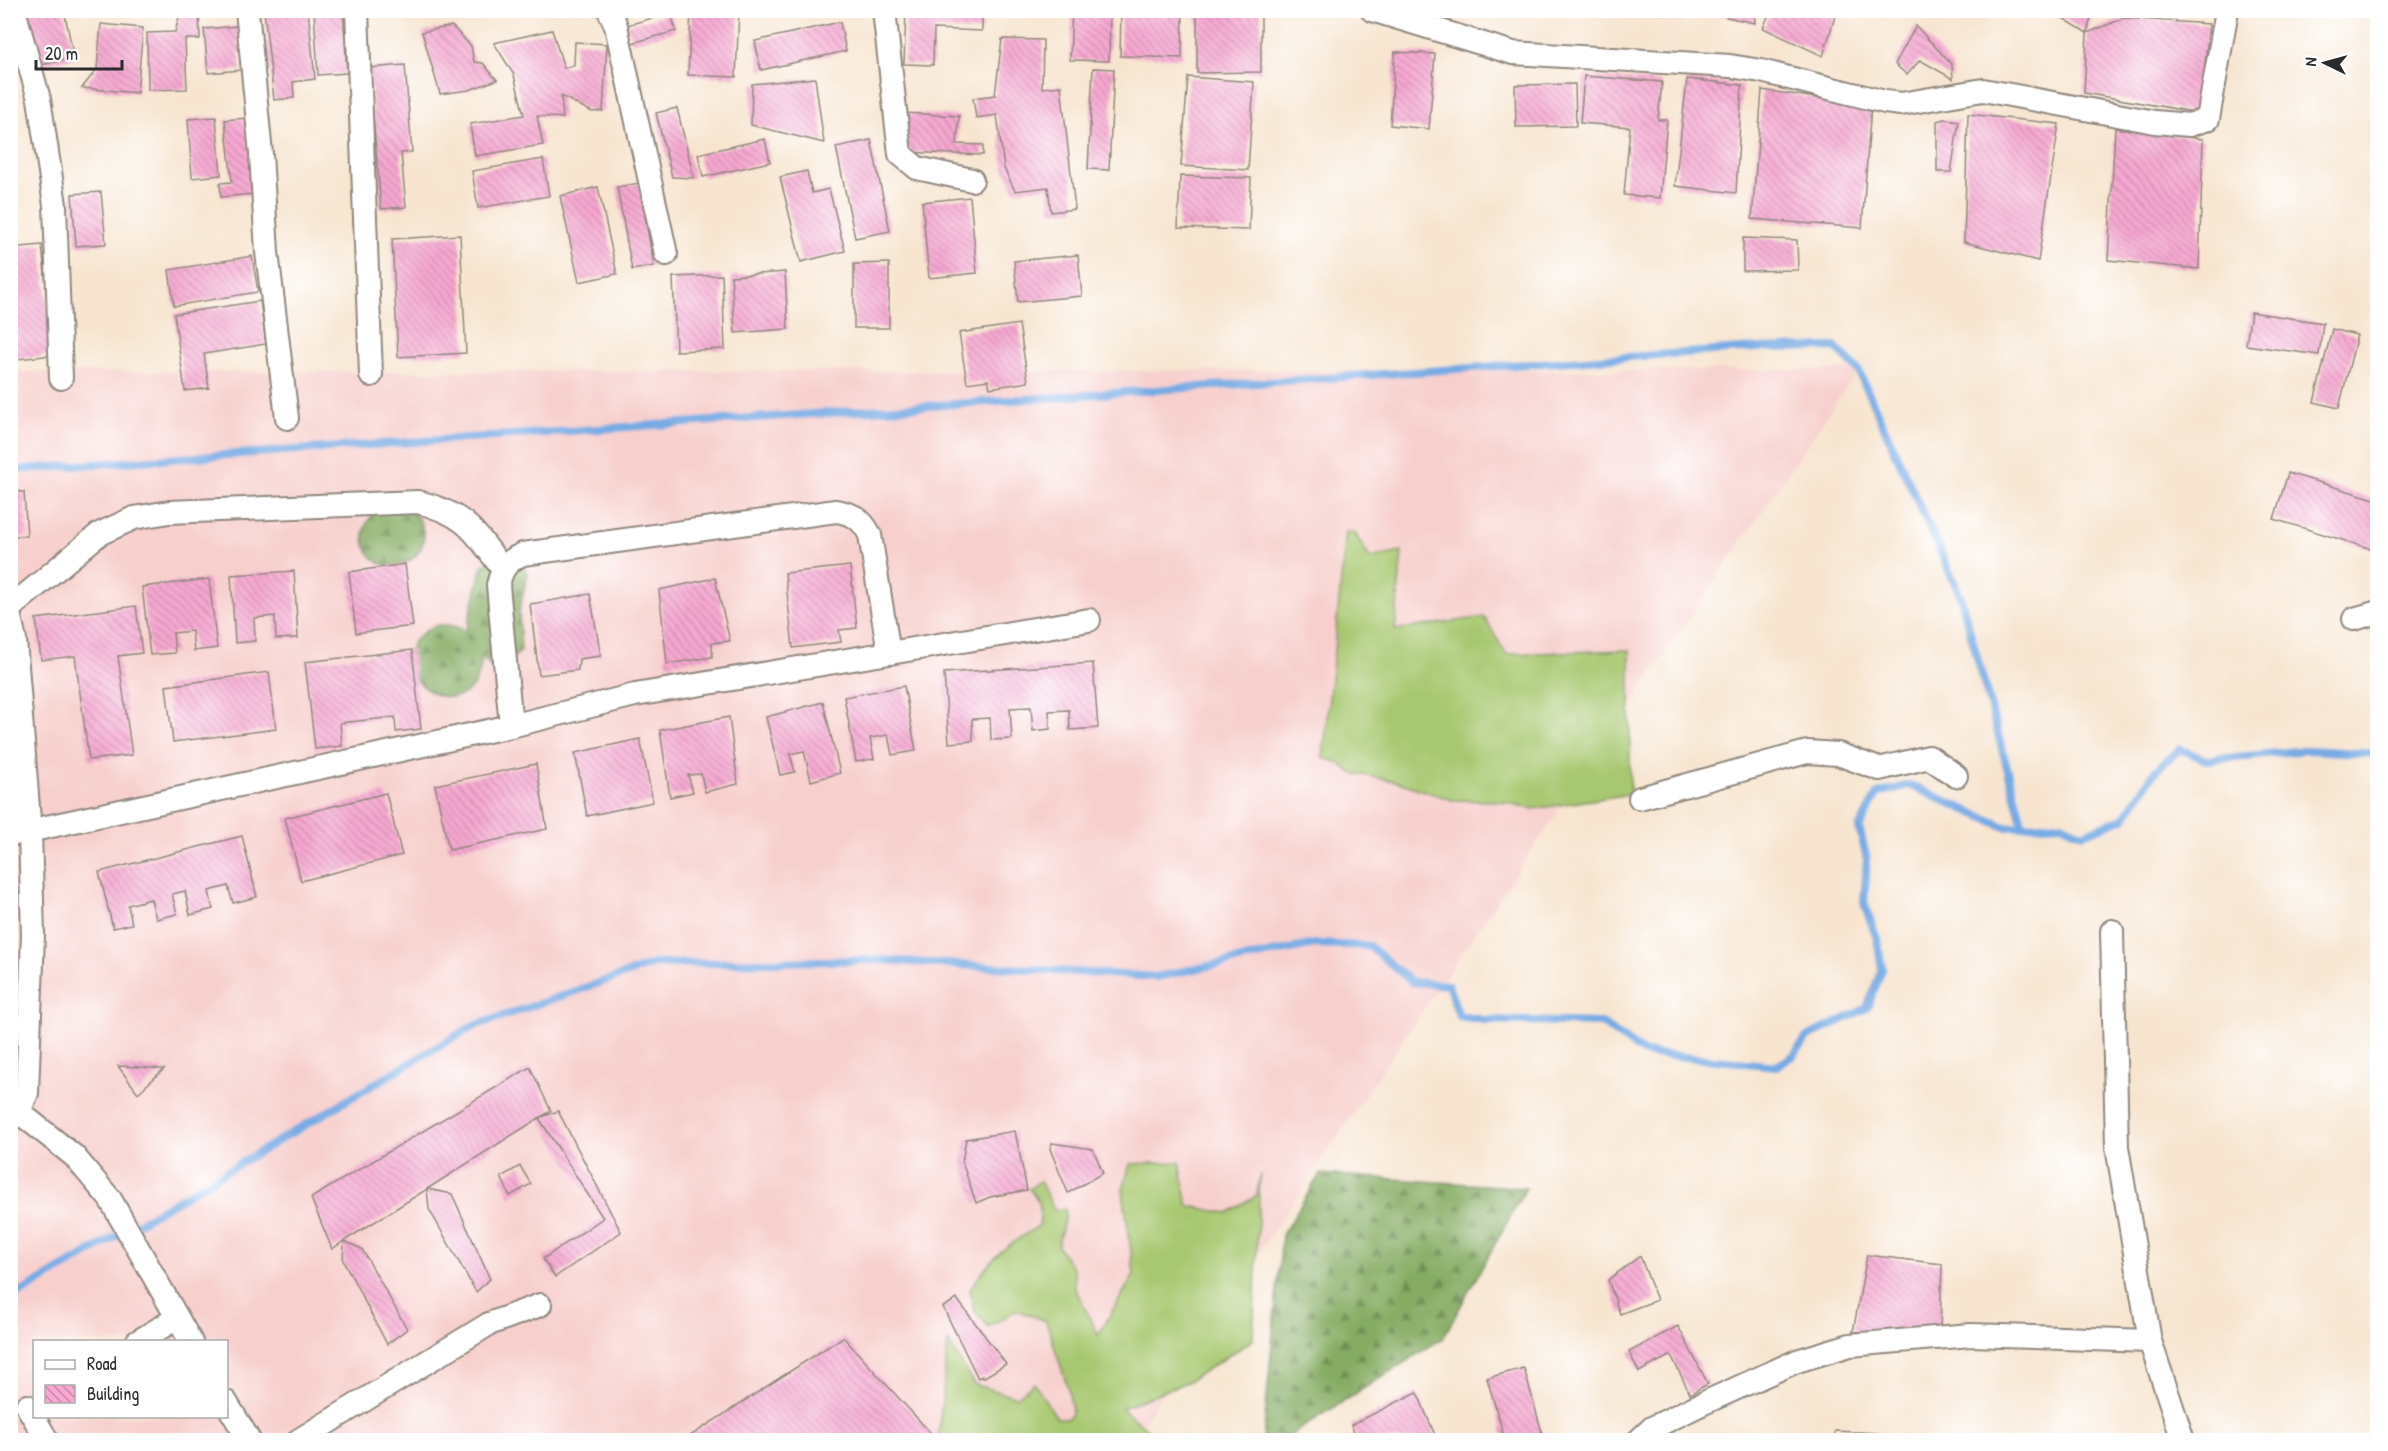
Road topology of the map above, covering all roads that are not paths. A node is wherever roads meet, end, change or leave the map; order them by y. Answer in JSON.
{"nodes":[{"id":1,"x":14,"y":10,"type":"edge"},
{"id":2,"x":247,"y":10,"type":"edge"},
{"id":3,"x":357,"y":10,"type":"edge"},
{"id":4,"x":609,"y":10,"type":"edge"},
{"id":5,"x":884,"y":10,"type":"edge"},
{"id":6,"x":1372,"y":10,"type":"edge"},
{"id":7,"x":2227,"y":10,"type":"edge"},
{"id":8,"x":972,"y":180,"type":"dead end"},
{"id":9,"x":666,"y":254,"type":"dead end"},
{"id":10,"x":372,"y":375,"type":"dead end"},
{"id":11,"x":61,"y":378,"type":"dead end"},
{"id":12,"x":287,"y":418,"type":"dead end"},
{"id":13,"x":502,"y":568,"type":"junction"},
{"id":14,"x":10,"y":608,"type":"edge"},
{"id":15,"x":2378,"y":612,"type":"edge"},
{"id":16,"x":10,"y":617,"type":"edge"},
{"id":17,"x":2354,"y":619,"type":"dead end"},
{"id":18,"x":1089,"y":620,"type":"dead end"},
{"id":19,"x":889,"y":653,"type":"junction"},
{"id":20,"x":511,"y":726,"type":"junction"},
{"id":21,"x":1956,"y":776,"type":"dead end"},
{"id":22,"x":1640,"y":798,"type":"dead end"},
{"id":23,"x":20,"y":834,"type":"edge"},
{"id":24,"x":2112,"y":931,"type":"dead end"},
{"id":25,"x":15,"y":1116,"type":"edge"},
{"id":26,"x":540,"y":1305,"type":"dead end"},
{"id":27,"x":177,"y":1318,"type":"junction"},
{"id":28,"x":139,"y":1340,"type":"edge"},
{"id":29,"x":190,"y":1340,"type":"edge"},
{"id":30,"x":2150,"y":1341,"type":"junction"},
{"id":31,"x":228,"y":1405,"type":"edge"},
{"id":32,"x":24,"y":1408,"type":"edge"},
{"id":33,"x":47,"y":1440,"type":"edge"},
{"id":34,"x":249,"y":1440,"type":"edge"},
{"id":35,"x":299,"y":1440,"type":"edge"},
{"id":36,"x":1639,"y":1440,"type":"edge"},
{"id":37,"x":2183,"y":1440,"type":"edge"}],
"edges":[{"from":1,"to":11,"type":"street"},
{"from":2,"to":12,"type":"street"},
{"from":3,"to":10,"type":"street"},
{"from":4,"to":9,"type":"street"},
{"from":5,"to":8,"type":"street"},
{"from":6,"to":7,"type":"street"},
{"from":13,"to":14,"type":"street"},
{"from":13,"to":19,"type":"street"},
{"from":13,"to":20,"type":"street"},
{"from":15,"to":17,"type":"street"},
{"from":16,"to":23,"type":"street"},
{"from":18,"to":19,"type":"street"},
{"from":19,"to":20,"type":"street"},
{"from":20,"to":23,"type":"street"},
{"from":21,"to":22,"type":"street"},
{"from":23,"to":25,"type":"street"},
{"from":24,"to":30,"type":"street"},
{"from":25,"to":27,"type":"street"},
{"from":26,"to":35,"type":"street"},
{"from":27,"to":28,"type":"street"},
{"from":27,"to":29,"type":"street"},
{"from":30,"to":36,"type":"street"},
{"from":30,"to":37,"type":"street"},
{"from":31,"to":34,"type":"street"},
{"from":32,"to":33,"type":"street"}]}
